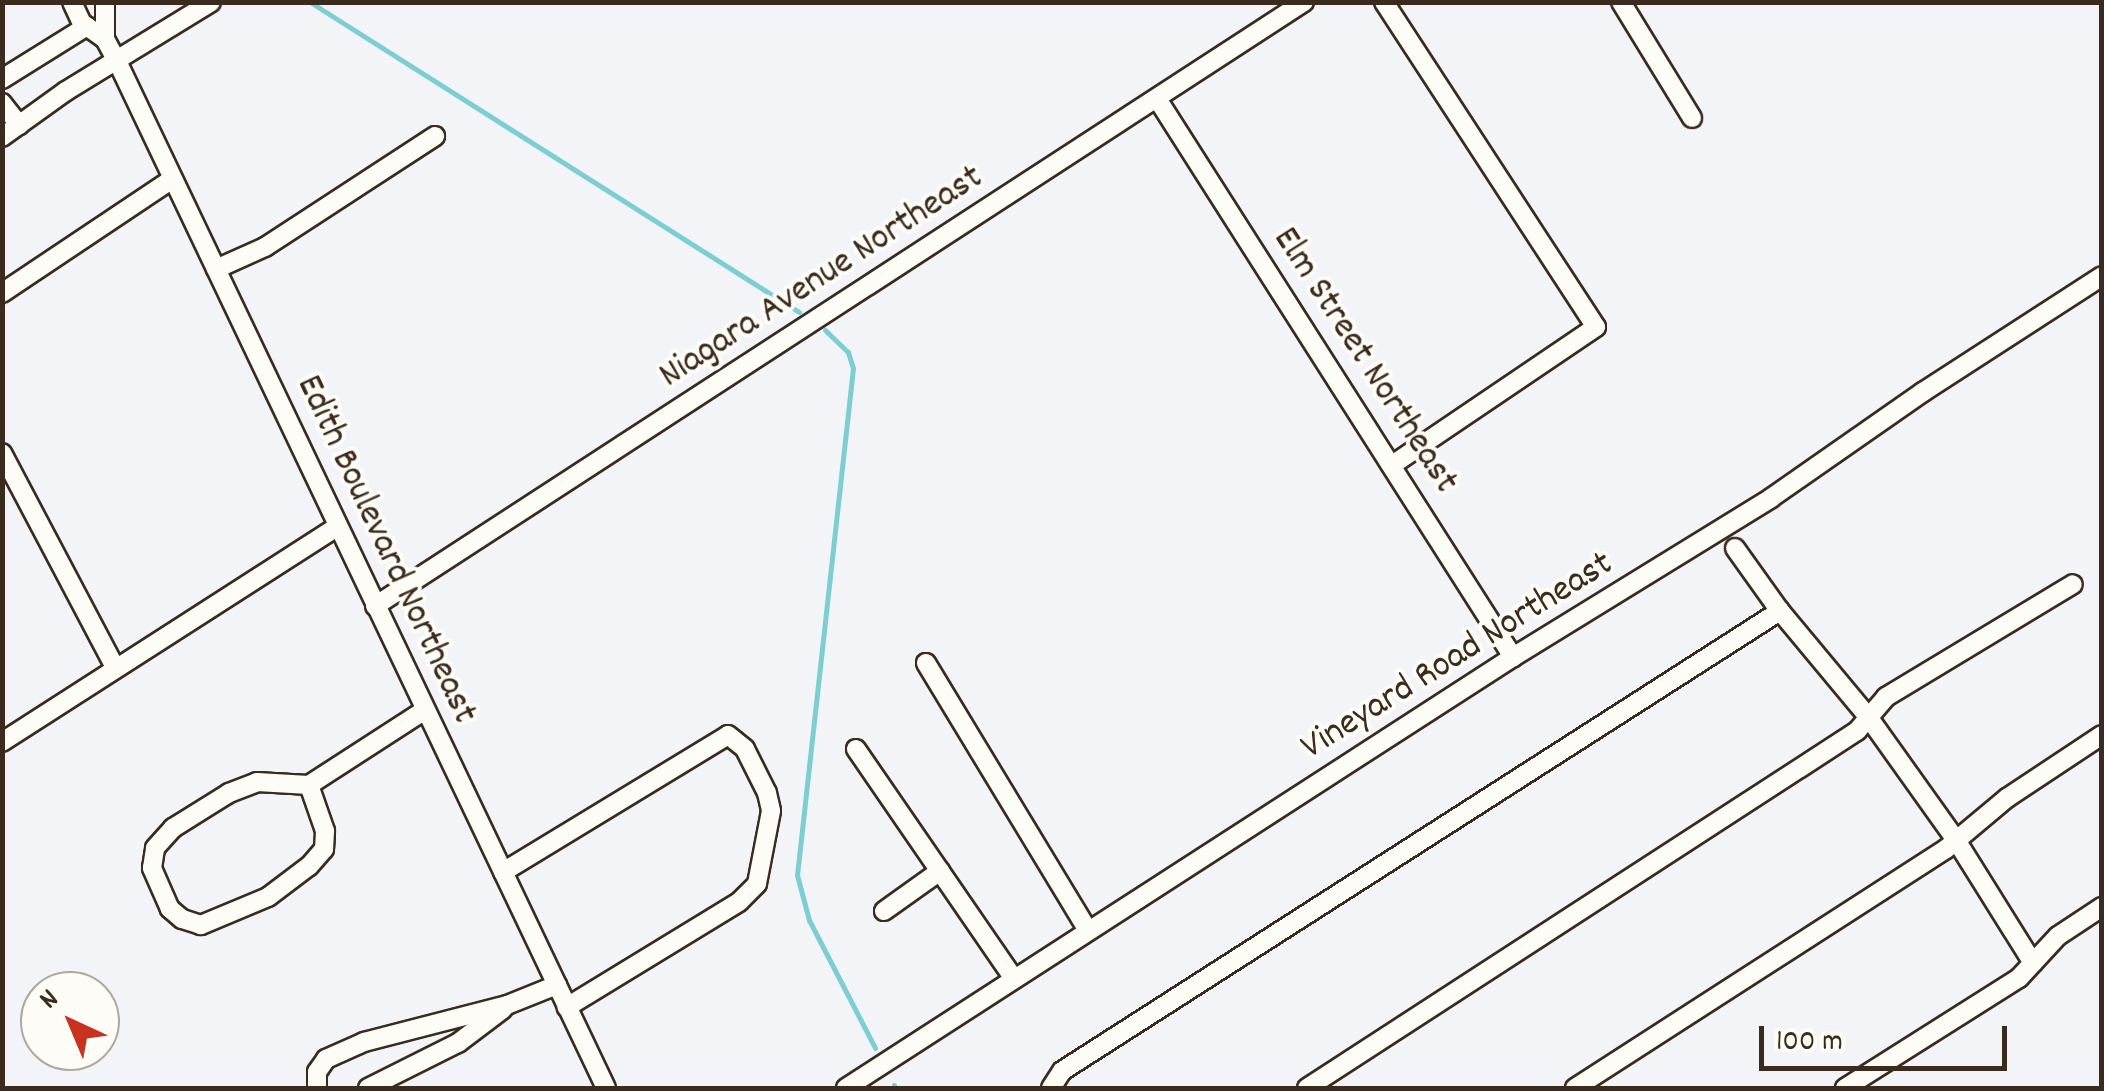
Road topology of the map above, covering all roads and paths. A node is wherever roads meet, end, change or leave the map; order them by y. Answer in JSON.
{"nodes":[{"id":1,"x":72,"y":2,"type":"edge"},
{"id":2,"x":105,"y":2,"type":"edge"},
{"id":3,"x":211,"y":2,"type":"edge"},
{"id":4,"x":1304,"y":2,"type":"edge"},
{"id":5,"x":1384,"y":2,"type":"edge"},
{"id":6,"x":1622,"y":2,"type":"edge"},
{"id":7,"x":87,"y":26,"type":"junction"},
{"id":8,"x":105,"y":39,"type":"junction"},
{"id":9,"x":118,"y":63,"type":"junction"},
{"id":10,"x":2,"y":80,"type":"edge"},
{"id":11,"x":1158,"y":100,"type":"junction"},
{"id":12,"x":2,"y":102,"type":"edge"},
{"id":13,"x":1692,"y":118,"type":"dead end"},
{"id":14,"x":18,"y":125,"type":"junction"},
{"id":15,"x":2,"y":136,"type":"edge"},
{"id":16,"x":435,"y":136,"type":"dead end"},
{"id":17,"x":172,"y":179,"type":"junction"},
{"id":18,"x":216,"y":269,"type":"junction"},
{"id":19,"x":2102,"y":276,"type":"edge"},
{"id":20,"x":2,"y":293,"type":"edge"},
{"id":21,"x":2,"y":453,"type":"edge"},
{"id":22,"x":1392,"y":464,"type":"junction"},
{"id":23,"x":338,"y":526,"type":"junction"},
{"id":24,"x":1736,"y":548,"type":"dead end"},
{"id":25,"x":2073,"y":584,"type":"dead end"},
{"id":26,"x":375,"y":606,"type":"junction"},
{"id":27,"x":1780,"y":611,"type":"junction"},
{"id":28,"x":1512,"y":657,"type":"junction"},
{"id":29,"x":926,"y":663,"type":"dead end"},
{"id":30,"x":114,"y":667,"type":"junction"},
{"id":31,"x":425,"y":710,"type":"junction"},
{"id":32,"x":1869,"y":718,"type":"junction"},
{"id":33,"x":2102,"y":735,"type":"edge"},
{"id":34,"x":2,"y":742,"type":"edge"},
{"id":35,"x":856,"y":749,"type":"dead end"},
{"id":36,"x":309,"y":784,"type":"junction"},
{"id":37,"x":1956,"y":840,"type":"junction"},
{"id":38,"x":502,"y":872,"type":"junction"},
{"id":39,"x":940,"y":872,"type":"junction"},
{"id":40,"x":2102,"y":907,"type":"edge"},
{"id":41,"x":884,"y":911,"type":"dead end"},
{"id":42,"x":1088,"y":932,"type":"junction"},
{"id":43,"x":2033,"y":963,"type":"junction"},
{"id":44,"x":1014,"y":979,"type":"junction"},
{"id":45,"x":557,"y":985,"type":"junction"},
{"id":46,"x":507,"y":1006,"type":"junction"},
{"id":47,"x":567,"y":1007,"type":"junction"},
{"id":48,"x":317,"y":1088,"type":"edge"},
{"id":49,"x":368,"y":1088,"type":"edge"},
{"id":50,"x":606,"y":1088,"type":"edge"},
{"id":51,"x":846,"y":1088,"type":"edge"},
{"id":52,"x":1051,"y":1088,"type":"edge"},
{"id":53,"x":1307,"y":1088,"type":"edge"},
{"id":54,"x":1574,"y":1088,"type":"edge"},
{"id":55,"x":1845,"y":1088,"type":"edge"}],
"edges":[{"from":1,"to":7,"type":"street","name":"Edith Boulevard Northeast"},
{"from":2,"to":8,"type":"street","name":"Edith Boulevard Northeast"},
{"from":3,"to":9,"type":"street"},
{"from":4,"to":11,"type":"street","name":"Niagara Avenue Northeast"},
{"from":5,"to":22,"type":"street"},
{"from":6,"to":13,"type":"street"},
{"from":7,"to":8,"type":"street","name":"Edith Boulevard Northeast"},
{"from":7,"to":10,"type":"street"},
{"from":8,"to":9,"type":"street","name":"Edith Boulevard Northeast"},
{"from":9,"to":14,"type":"street"},
{"from":9,"to":17,"type":"street","name":"Edith Boulevard Northeast"},
{"from":11,"to":22,"type":"street","name":"Elm Street Northeast"},
{"from":11,"to":26,"type":"street","name":"Niagara Avenue Northeast"},
{"from":12,"to":14,"type":"street"},
{"from":14,"to":15,"type":"street"},
{"from":16,"to":18,"type":"street"},
{"from":17,"to":18,"type":"street","name":"Edith Boulevard Northeast"},
{"from":17,"to":20,"type":"street"},
{"from":18,"to":23,"type":"street","name":"Edith Boulevard Northeast"},
{"from":19,"to":28,"type":"street","name":"Vineyard Road Northeast"},
{"from":21,"to":30,"type":"street"},
{"from":22,"to":28,"type":"street","name":"Elm Street Northeast"},
{"from":23,"to":26,"type":"street","name":"Edith Boulevard Northeast"},
{"from":23,"to":30,"type":"street"},
{"from":24,"to":27,"type":"street"},
{"from":25,"to":32,"type":"street"},
{"from":26,"to":31,"type":"street","name":"Edith Boulevard Northeast"},
{"from":27,"to":32,"type":"street"},
{"from":27,"to":52,"type":"street"},
{"from":28,"to":42,"type":"street","name":"Vineyard Road Northeast"},
{"from":29,"to":42,"type":"street"},
{"from":30,"to":34,"type":"street"},
{"from":31,"to":36,"type":"street"},
{"from":31,"to":38,"type":"street","name":"Edith Boulevard Northeast"},
{"from":32,"to":37,"type":"street"},
{"from":32,"to":53,"type":"street"},
{"from":33,"to":37,"type":"street"},
{"from":35,"to":39,"type":"street"},
{"from":36,"to":36,"type":"street"},
{"from":37,"to":43,"type":"street"},
{"from":37,"to":54,"type":"street"},
{"from":38,"to":45,"type":"street","name":"Edith Boulevard Northeast"},
{"from":38,"to":47,"type":"street"},
{"from":39,"to":41,"type":"street"},
{"from":39,"to":44,"type":"street"},
{"from":40,"to":43,"type":"street"},
{"from":42,"to":44,"type":"street","name":"Vineyard Road Northeast"},
{"from":43,"to":55,"type":"street"},
{"from":44,"to":51,"type":"street","name":"Vineyard Road Northeast"},
{"from":45,"to":46,"type":"street"},
{"from":45,"to":47,"type":"street","name":"Edith Boulevard Northeast"},
{"from":46,"to":48,"type":"street"},
{"from":46,"to":49,"type":"street"},
{"from":47,"to":50,"type":"street","name":"Edith Boulevard Northeast"}]}
